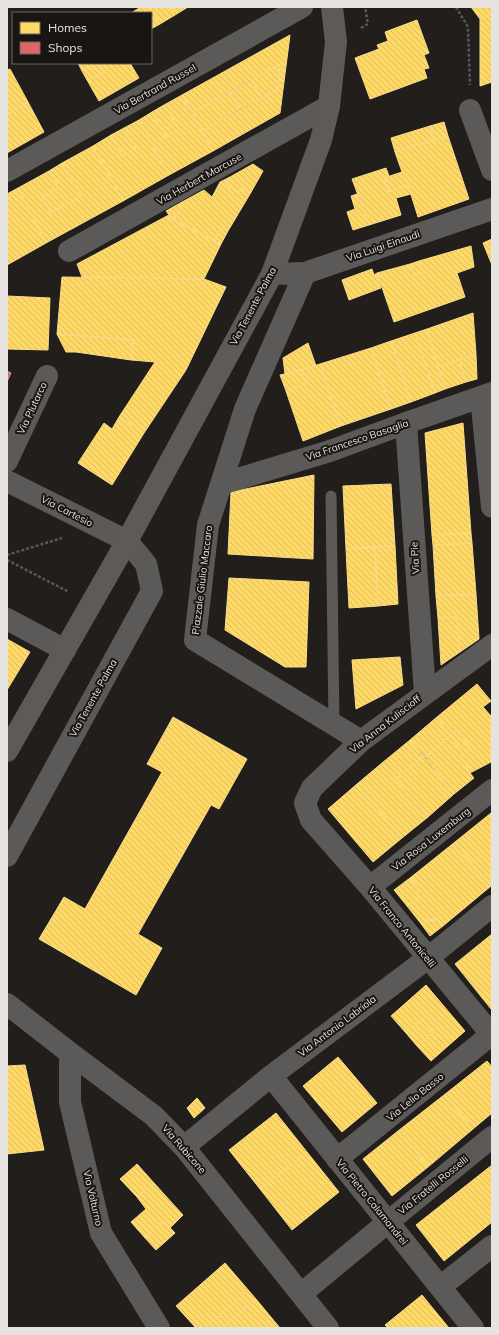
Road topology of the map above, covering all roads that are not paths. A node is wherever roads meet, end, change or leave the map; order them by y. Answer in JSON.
{"nodes":[{"id":1,"x":302,"y":7,"type":"edge"},
{"id":2,"x":332,"y":7,"type":"edge"},
{"id":3,"x":329,"y":106,"type":"junction"},
{"id":4,"x":470,"y":110,"type":"road end"},
{"id":5,"x":492,"y":170,"type":"edge"},
{"id":6,"x":7,"y":171,"type":"edge"},
{"id":7,"x":492,"y":209,"type":"edge"},
{"id":8,"x":69,"y":252,"type":"dead end"},
{"id":9,"x":305,"y":272,"type":"junction"},
{"id":10,"x":272,"y":274,"type":"junction"},
{"id":11,"x":47,"y":376,"type":"dead end"},
{"id":12,"x":487,"y":395,"type":"edge"},
{"id":13,"x":406,"y":423,"type":"junction"},
{"id":14,"x":7,"y":461,"type":"edge"},
{"id":15,"x":7,"y":481,"type":"edge"},
{"id":16,"x":221,"y":484,"type":"junction"},
{"id":17,"x":330,"y":496,"type":"dead end"},
{"id":18,"x":492,"y":506,"type":"edge"},
{"id":19,"x":127,"y":541,"type":"junction"},
{"id":20,"x":7,"y":619,"type":"edge"},
{"id":21,"x":492,"y":645,"type":"edge"},
{"id":22,"x":65,"y":650,"type":"junction"},
{"id":23,"x":425,"y":693,"type":"junction"},
{"id":24,"x":334,"y":725,"type":"junction"},
{"id":25,"x":361,"y":741,"type":"junction"},
{"id":26,"x":7,"y":751,"type":"edge"},
{"id":27,"x":492,"y":790,"type":"edge"},
{"id":28,"x":311,"y":820,"type":"joint"},
{"id":29,"x":7,"y":856,"type":"edge"},
{"id":30,"x":370,"y":887,"type":"junction"},
{"id":31,"x":492,"y":906,"type":"edge"},
{"id":32,"x":428,"y":958,"type":"junction"},
{"id":33,"x":7,"y":1004,"type":"edge"},
{"id":34,"x":492,"y":1034,"type":"edge"},
{"id":35,"x":70,"y":1053,"type":"junction"},
{"id":36,"x":271,"y":1076,"type":"junction"},
{"id":37,"x":492,"y":1137,"type":"edge"},
{"id":38,"x":184,"y":1147,"type":"junction"},
{"id":39,"x":337,"y":1159,"type":"junction"},
{"id":40,"x":388,"y":1222,"type":"junction"},
{"id":41,"x":492,"y":1246,"type":"edge"},
{"id":42,"x":440,"y":1287,"type":"junction"},
{"id":43,"x":301,"y":1294,"type":"junction"},
{"id":44,"x":159,"y":1328,"type":"edge"},
{"id":45,"x":328,"y":1328,"type":"edge"},
{"id":46,"x":473,"y":1328,"type":"edge"}],
"edges":[{"from":1,"to":6,"type":"street","name":"Via Bertrand Russel"},
{"from":2,"to":3,"type":"main road","name":"Via Tenente Palma"},
{"from":3,"to":8,"type":"street","name":"Via Herbert Marcuse"},
{"from":3,"to":10,"type":"main road","name":"Via Tenente Palma"},
{"from":4,"to":5,"type":"street"},
{"from":7,"to":9,"type":"street","name":"Via Luigi Einaudi"},
{"from":9,"to":10,"type":"street","name":"Via Luigi Einaudi"},
{"from":9,"to":16,"type":"street","name":"Piazzale Giulio Maccaro"},
{"from":10,"to":19,"type":"main road","name":"Via Tenente Palma"},
{"from":11,"to":14,"type":"street","name":"Via Plutarco"},
{"from":12,"to":13,"type":"street","name":"Via Francesco Basaglia"},
{"from":12,"to":18,"type":"street"},
{"from":13,"to":16,"type":"street","name":"Via Francesco Basaglia"},
{"from":13,"to":23,"type":"street","name":"Via Pie"},
{"from":15,"to":19,"type":"street","name":"Via Cartesio"},
{"from":16,"to":24,"type":"street","name":"Piazzale Giulio Maccaro"},
{"from":17,"to":24,"type":"lane"},
{"from":19,"to":22,"type":"main road","name":"Via Tenente Palma"},
{"from":19,"to":29,"type":"street","name":"Via Tenente Palma"},
{"from":20,"to":22,"type":"street"},
{"from":21,"to":23,"type":"street","name":"Via Anna Kuliscioff"},
{"from":22,"to":26,"type":"main road","name":"Via Tenente Palma"},
{"from":23,"to":25,"type":"street","name":"Via Anna Kuliscioff"},
{"from":24,"to":25,"type":"street","name":"Piazzale Giulio Maccaro"},
{"from":25,"to":28,"type":"street","name":"Via Anna Kuliscioff"},
{"from":27,"to":30,"type":"street","name":"Via Rosa Luxemburg"},
{"from":28,"to":30,"type":"street","name":"Via Franco Antonicelli"},
{"from":30,"to":32,"type":"street","name":"Via Franco Antonicelli"},
{"from":31,"to":32,"type":"street","name":"Via Antonio Labriola"},
{"from":32,"to":34,"type":"street","name":"Via Franco Antonicelli"},
{"from":32,"to":36,"type":"street","name":"Via Antonio Labriola"},
{"from":33,"to":35,"type":"street","name":"Via Rubicone"},
{"from":34,"to":39,"type":"street","name":"Via Lelio Basso"},
{"from":35,"to":38,"type":"street","name":"Via Rubicone"},
{"from":35,"to":44,"type":"street","name":"Via Volturno"},
{"from":36,"to":38,"type":"street","name":"Via Antonio Labriola"},
{"from":36,"to":39,"type":"street","name":"Via Pietro Calamandrei"},
{"from":37,"to":40,"type":"street","name":"Via Fratelli Rosselli"},
{"from":38,"to":43,"type":"street","name":"Via Rubicone"},
{"from":39,"to":40,"type":"street","name":"Via Pietro Calamandrei"},
{"from":40,"to":42,"type":"street","name":"Via Pietro Calamandrei"},
{"from":40,"to":43,"type":"street","name":"Via Fratelli Rosselli"},
{"from":41,"to":42,"type":"street"},
{"from":42,"to":46,"type":"street","name":"Via Pietro Calamandrei"},
{"from":43,"to":45,"type":"street","name":"Via Rubicone"}]}
